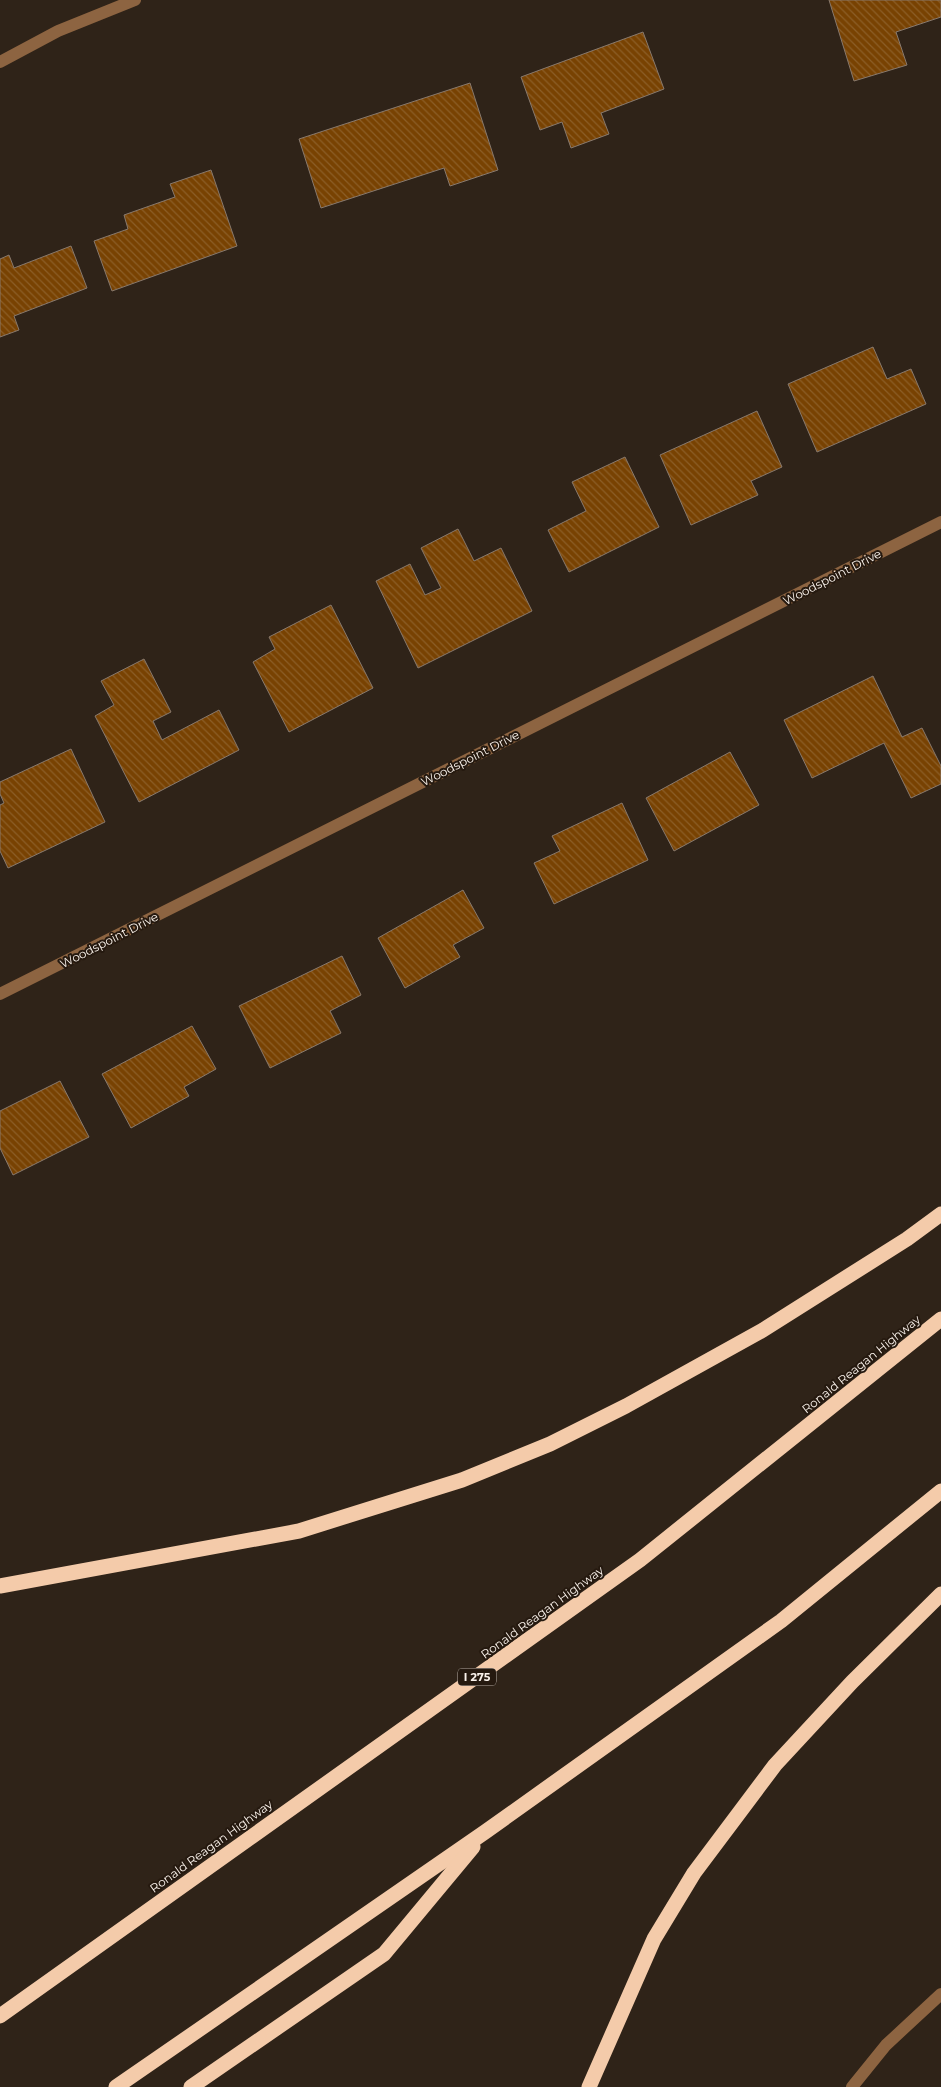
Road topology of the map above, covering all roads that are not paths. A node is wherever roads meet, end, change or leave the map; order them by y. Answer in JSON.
{"nodes":[{"id":1,"x":135,"y":0,"type":"edge"},
{"id":2,"x":0,"y":62,"type":"edge"},
{"id":3,"x":941,"y":522,"type":"edge"},
{"id":4,"x":0,"y":994,"type":"edge"},
{"id":5,"x":941,"y":1214,"type":"edge"},
{"id":6,"x":941,"y":1319,"type":"edge"},
{"id":7,"x":941,"y":1491,"type":"edge"},
{"id":8,"x":0,"y":1586,"type":"edge"},
{"id":9,"x":941,"y":1594,"type":"edge"},
{"id":10,"x":485,"y":1832,"type":"junction"},
{"id":11,"x":941,"y":1994,"type":"edge"},
{"id":12,"x":0,"y":2016,"type":"edge"},
{"id":13,"x":116,"y":2087,"type":"edge"},
{"id":14,"x":191,"y":2087,"type":"edge"},
{"id":15,"x":588,"y":2087,"type":"edge"},
{"id":16,"x":852,"y":2087,"type":"edge"}],
"edges":[{"from":1,"to":2,"type":"street"},
{"from":3,"to":4,"type":"street","name":"Woodspoint Drive"},
{"from":5,"to":8,"type":"highway"},
{"from":6,"to":12,"type":"highway","name":"Ronald Reagan Highway","number":"I 275"},
{"from":7,"to":10,"type":"highway"},
{"from":9,"to":15,"type":"highway"},
{"from":10,"to":13,"type":"highway"},
{"from":10,"to":14,"type":"highway"},
{"from":11,"to":16,"type":"street"}]}
